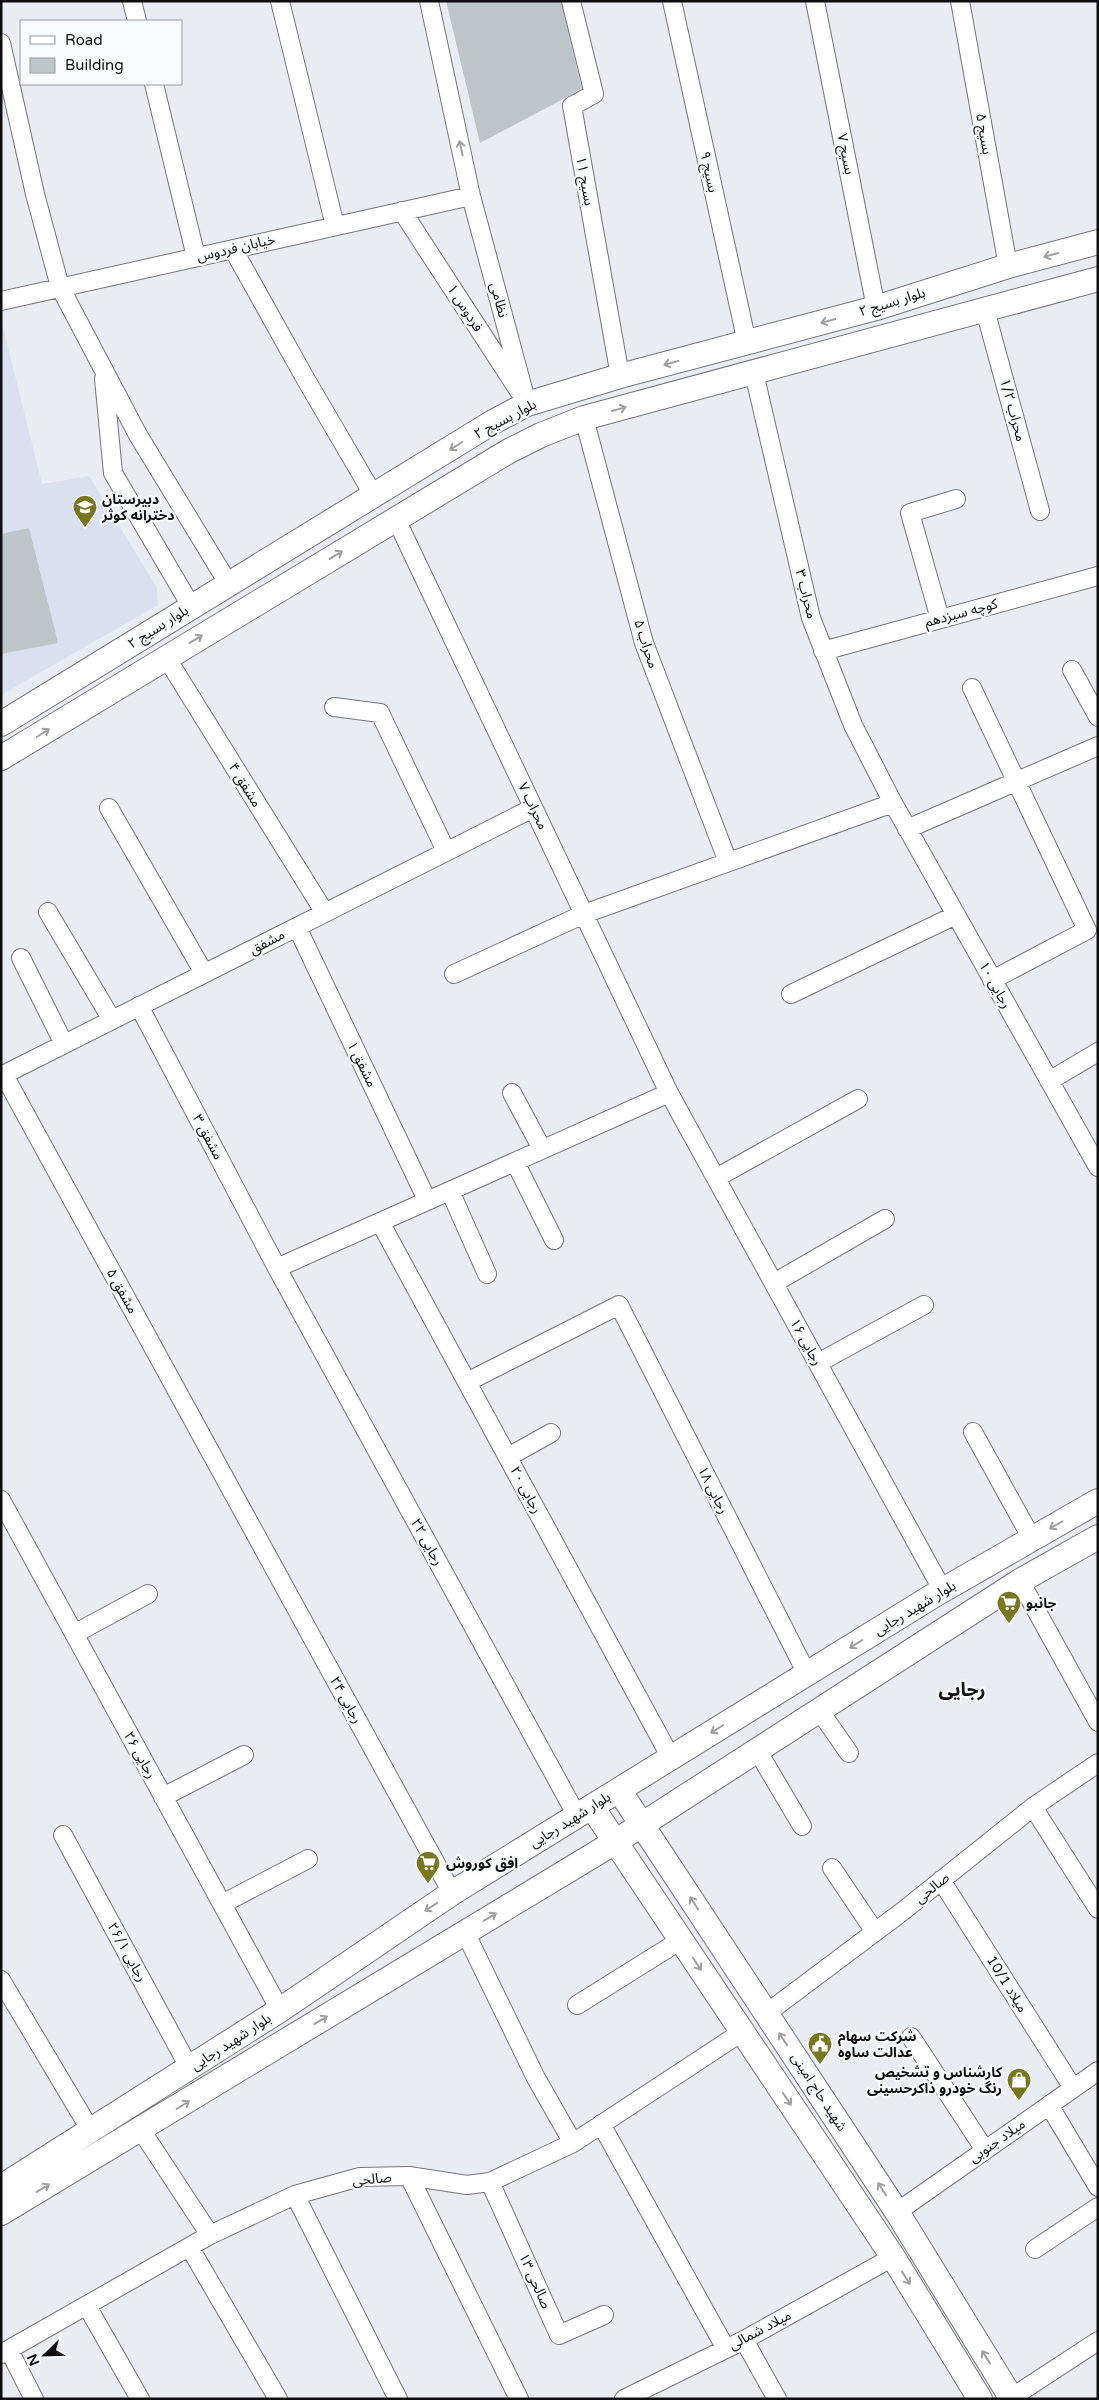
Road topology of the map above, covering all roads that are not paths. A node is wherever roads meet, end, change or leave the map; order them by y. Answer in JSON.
{"nodes":[{"id":1,"x":132,"y":1,"type":"edge"},
{"id":2,"x":280,"y":1,"type":"edge"},
{"id":3,"x":429,"y":1,"type":"edge"},
{"id":4,"x":571,"y":1,"type":"edge"},
{"id":5,"x":672,"y":1,"type":"edge"},
{"id":6,"x":815,"y":1,"type":"edge"},
{"id":7,"x":960,"y":1,"type":"edge"},
{"id":8,"x":137,"y":20,"type":"edge"},
{"id":9,"x":1,"y":44,"type":"edge"},
{"id":10,"x":154,"y":85,"type":"edge"},
{"id":11,"x":471,"y":196,"type":"junction"},
{"id":12,"x":402,"y":211,"type":"junction"},
{"id":13,"x":335,"y":226,"type":"junction"},
{"id":14,"x":1098,"y":242,"type":"edge"},
{"id":15,"x":233,"y":249,"type":"junction"},
{"id":16,"x":196,"y":257,"type":"junction"},
{"id":17,"x":1008,"y":266,"type":"junction"},
{"id":18,"x":1098,"y":279,"type":"edge"},
{"id":19,"x":60,"y":287,"type":"junction"},
{"id":20,"x":1,"y":300,"type":"edge"},
{"id":21,"x":876,"y":308,"type":"junction"},
{"id":22,"x":985,"y":310,"type":"junction"},
{"id":23,"x":747,"y":343,"type":"junction"},
{"id":24,"x":103,"y":369,"type":"junction"},
{"id":25,"x":754,"y":373,"type":"junction"},
{"id":26,"x":620,"y":376,"type":"junction"},
{"id":27,"x":527,"y":404,"type":"junction"},
{"id":28,"x":584,"y":418,"type":"junction"},
{"id":29,"x":541,"y":435,"type":"junction"},
{"id":30,"x":374,"y":496,"type":"junction"},
{"id":31,"x":956,"y":499,"type":"dead end"},
{"id":32,"x":1040,"y":511,"type":"dead end"},
{"id":33,"x":396,"y":519,"type":"junction"},
{"id":34,"x":1098,"y":576,"type":"edge"},
{"id":35,"x":228,"y":583,"type":"junction"},
{"id":36,"x":191,"y":606,"type":"junction"},
{"id":37,"x":940,"y":619,"type":"junction"},
{"id":38,"x":824,"y":651,"type":"junction"},
{"id":39,"x":166,"y":657,"type":"junction"},
{"id":40,"x":1072,"y":670,"type":"dead end"},
{"id":41,"x":972,"y":688,"type":"dead end"},
{"id":42,"x":334,"y":707,"type":"dead end"},
{"id":43,"x":1098,"y":717,"type":"edge"},
{"id":44,"x":1,"y":724,"type":"edge"},
{"id":45,"x":1098,"y":746,"type":"edge"},
{"id":46,"x":1,"y":758,"type":"edge"},
{"id":47,"x":1016,"y":782,"type":"junction"},
{"id":48,"x":893,"y":803,"type":"junction"},
{"id":49,"x":109,"y":808,"type":"dead end"},
{"id":50,"x":533,"y":808,"type":"junction"},
{"id":51,"x":907,"y":829,"type":"junction"},
{"id":52,"x":446,"y":851,"type":"junction"},
{"id":53,"x":728,"y":862,"type":"junction"},
{"id":54,"x":48,"y":912,"type":"dead end"},
{"id":55,"x":325,"y":913,"type":"junction"},
{"id":56,"x":584,"y":914,"type":"junction"},
{"id":57,"x":956,"y":915,"type":"junction"},
{"id":58,"x":296,"y":927,"type":"junction"},
{"id":59,"x":21,"y":958,"type":"dead end"},
{"id":60,"x":204,"y":973,"type":"junction"},
{"id":61,"x":454,"y":974,"type":"dead end"},
{"id":62,"x":992,"y":980,"type":"junction"},
{"id":63,"x":791,"y":994,"type":"dead end"},
{"id":64,"x":139,"y":1006,"type":"junction"},
{"id":65,"x":112,"y":1020,"type":"junction"},
{"id":66,"x":64,"y":1044,"type":"junction"},
{"id":67,"x":1098,"y":1052,"type":"edge"},
{"id":68,"x":3,"y":1075,"type":"edge"},
{"id":69,"x":1049,"y":1081,"type":"junction"},
{"id":70,"x":512,"y":1093,"type":"dead end"},
{"id":71,"x":669,"y":1093,"type":"junction"},
{"id":72,"x":858,"y":1099,"type":"dead end"},
{"id":73,"x":542,"y":1149,"type":"junction"},
{"id":74,"x":515,"y":1162,"type":"junction"},
{"id":75,"x":1098,"y":1167,"type":"edge"},
{"id":76,"x":716,"y":1178,"type":"junction"},
{"id":77,"x":450,"y":1191,"type":"junction"},
{"id":78,"x":427,"y":1200,"type":"junction"},
{"id":79,"x":885,"y":1219,"type":"dead end"},
{"id":80,"x":380,"y":1222,"type":"junction"},
{"id":81,"x":554,"y":1240,"type":"dead end"},
{"id":82,"x":277,"y":1268,"type":"junction"},
{"id":83,"x":487,"y":1274,"type":"dead end"},
{"id":84,"x":774,"y":1283,"type":"junction"},
{"id":85,"x":924,"y":1305,"type":"dead end"},
{"id":86,"x":818,"y":1363,"type":"junction"},
{"id":87,"x":467,"y":1382,"type":"junction"},
{"id":88,"x":973,"y":1432,"type":"dead end"},
{"id":89,"x":552,"y":1433,"type":"dead end"},
{"id":90,"x":508,"y":1457,"type":"junction"},
{"id":91,"x":1,"y":1500,"type":"edge"},
{"id":92,"x":1098,"y":1501,"type":"edge"},
{"id":93,"x":241,"y":1507,"type":"joint"},
{"id":94,"x":1098,"y":1537,"type":"edge"},
{"id":95,"x":1032,"y":1539,"type":"junction"},
{"id":96,"x":1020,"y":1581,"type":"junction"},
{"id":97,"x":943,"y":1591,"type":"junction"},
{"id":98,"x":148,"y":1594,"type":"dead end"},
{"id":99,"x":74,"y":1634,"type":"junction"},
{"id":100,"x":807,"y":1674,"type":"junction"},
{"id":101,"x":820,"y":1710,"type":"junction"},
{"id":102,"x":1098,"y":1722,"type":"edge"},
{"id":103,"x":757,"y":1750,"type":"junction"},
{"id":104,"x":849,"y":1754,"type":"dead end"},
{"id":105,"x":244,"y":1755,"type":"dead end"},
{"id":106,"x":671,"y":1758,"type":"junction"},
{"id":107,"x":1098,"y":1763,"type":"edge"},
{"id":108,"x":619,"y":1790,"type":"junction"},
{"id":109,"x":163,"y":1797,"type":"junction"},
{"id":110,"x":1033,"y":1807,"type":"junction"},
{"id":111,"x":585,"y":1811,"type":"junction"},
{"id":112,"x":641,"y":1824,"type":"junction"},
{"id":113,"x":802,"y":1826,"type":"dead end"},
{"id":114,"x":63,"y":1835,"type":"dead end"},
{"id":115,"x":615,"y":1842,"type":"junction"},
{"id":116,"x":308,"y":1859,"type":"dead end"},
{"id":117,"x":832,"y":1868,"type":"dead end"},
{"id":118,"x":672,"y":1870,"type":"junction"},
{"id":119,"x":941,"y":1880,"type":"junction"},
{"id":120,"x":646,"y":1886,"type":"junction"},
{"id":121,"x":452,"y":1893,"type":"junction"},
{"id":122,"x":222,"y":1904,"type":"junction"},
{"id":123,"x":1096,"y":1907,"type":"edge"},
{"id":124,"x":466,"y":1932,"type":"junction"},
{"id":125,"x":875,"y":1932,"type":"junction"},
{"id":126,"x":681,"y":1940,"type":"junction"},
{"id":127,"x":1,"y":1980,"type":"edge"},
{"id":128,"x":577,"y":2005,"type":"dead end"},
{"id":129,"x":280,"y":2010,"type":"junction"},
{"id":130,"x":767,"y":2013,"type":"junction"},
{"id":131,"x":742,"y":2032,"type":"junction"},
{"id":132,"x":911,"y":2037,"type":"dead end"},
{"id":133,"x":190,"y":2069,"type":"junction"},
{"id":134,"x":1098,"y":2071,"type":"edge"},
{"id":135,"x":1074,"y":2088,"type":"junction"},
{"id":136,"x":1049,"y":2105,"type":"junction"},
{"id":137,"x":601,"y":2124,"type":"junction"},
{"id":138,"x":141,"y":2130,"type":"junction"},
{"id":139,"x":91,"y":2131,"type":"junction"},
{"id":140,"x":573,"y":2143,"type":"junction"},
{"id":141,"x":985,"y":2150,"type":"junction"},
{"id":142,"x":410,"y":2176,"type":"junction"},
{"id":143,"x":490,"y":2182,"type":"junction"},
{"id":144,"x":1,"y":2187,"type":"edge"},
{"id":145,"x":1098,"y":2187,"type":"edge"},
{"id":146,"x":295,"y":2195,"type":"junction"},
{"id":147,"x":1098,"y":2207,"type":"edge"},
{"id":148,"x":897,"y":2212,"type":"junction"},
{"id":149,"x":1,"y":2213,"type":"edge"},
{"id":150,"x":210,"y":2235,"type":"junction"},
{"id":151,"x":190,"y":2248,"type":"junction"},
{"id":152,"x":1035,"y":2249,"type":"dead end"},
{"id":153,"x":893,"y":2257,"type":"junction"},
{"id":154,"x":88,"y":2306,"type":"junction"},
{"id":155,"x":604,"y":2315,"type":"dead end"},
{"id":156,"x":744,"y":2340,"type":"junction"},
{"id":157,"x":1098,"y":2341,"type":"edge"},
{"id":158,"x":726,"y":2349,"type":"junction"},
{"id":159,"x":5,"y":2352,"type":"edge"},
{"id":160,"x":276,"y":2395,"type":"edge"},
{"id":161,"x":1012,"y":2398,"type":"edge"},
{"id":162,"x":34,"y":2399,"type":"edge"},
{"id":163,"x":140,"y":2399,"type":"edge"},
{"id":164,"x":398,"y":2399,"type":"edge"},
{"id":165,"x":519,"y":2399,"type":"edge"},
{"id":166,"x":624,"y":2399,"type":"edge"},
{"id":167,"x":777,"y":2399,"type":"edge"},
{"id":168,"x":980,"y":2399,"type":"edge"}],
"edges":[{"from":1,"to":8,"type":"street"},
{"from":2,"to":13,"type":"street"},
{"from":11,"to":3,"type":"street","name":"نظامی","one_way":true},
{"from":4,"to":26,"type":"street","name":"۱۱ بسیج"},
{"from":5,"to":23,"type":"street","name":"۹ بسیج"},
{"from":6,"to":21,"type":"street","name":"۷ بسیج"},
{"from":7,"to":17,"type":"street","name":"۵ بسیج"},
{"from":9,"to":19,"type":"street"},
{"from":10,"to":16,"type":"street"},
{"from":11,"to":12,"type":"street","name":"خیابان فردوس"},
{"from":11,"to":27,"type":"street","name":"نظامی"},
{"from":12,"to":13,"type":"street","name":"خیابان فردوس"},
{"from":12,"to":27,"type":"street","name":"فردوس ۱"},
{"from":13,"to":15,"type":"street","name":"خیابان فردوس"},
{"from":14,"to":17,"type":"main road","name":"بلوار بسیج ۲","one_way":true},
{"from":15,"to":16,"type":"street","name":"خیابان فردوس"},
{"from":15,"to":30,"type":"street"},
{"from":16,"to":19,"type":"street","name":"خیابان فردوس"},
{"from":17,"to":21,"type":"main road","name":"بلوار بسیج ۲"},
{"from":18,"to":22,"type":"main road"},
{"from":19,"to":20,"type":"street","name":"خیابان فردوس"},
{"from":19,"to":24,"type":"street"},
{"from":21,"to":23,"type":"main road","name":"بلوار بسیج ۲","one_way":true},
{"from":22,"to":25,"type":"main road"},
{"from":22,"to":32,"type":"street","name":"محراب ۱/۲"},
{"from":23,"to":26,"type":"main road","name":"بلوار بسیج ۲","one_way":true},
{"from":24,"to":35,"type":"street"},
{"from":24,"to":36,"type":"street"},
{"from":28,"to":25,"type":"main road","one_way":true},
{"from":25,"to":38,"type":"street","name":"محراب ۳"},
{"from":26,"to":27,"type":"main road","name":"بلوار بسیج ۲"},
{"from":27,"to":29,"type":"main road"},
{"from":27,"to":30,"type":"main road","name":"بلوار بسیج ۲","one_way":true},
{"from":28,"to":29,"type":"main road"},
{"from":28,"to":53,"type":"street","name":"محراب ۵"},
{"from":29,"to":33,"type":"main road"},
{"from":30,"to":35,"type":"main road","name":"بلوار بسیج ۲"},
{"from":31,"to":37,"type":"street"},
{"from":39,"to":33,"type":"main road","one_way":true},
{"from":33,"to":50,"type":"street","name":"محراب ۷"},
{"from":34,"to":37,"type":"street","name":"کوچه سیزدهم"},
{"from":35,"to":36,"type":"main road","name":"بلوار بسیج ۲"},
{"from":36,"to":44,"type":"main road","name":"بلوار بسیج ۲"},
{"from":37,"to":38,"type":"street","name":"کوچه سیزدهم"},
{"from":38,"to":48,"type":"street","name":"محراب ۳"},
{"from":46,"to":39,"type":"main road","one_way":true},
{"from":39,"to":55,"type":"street","name":"مشفق ۴"},
{"from":40,"to":43,"type":"street"},
{"from":41,"to":47,"type":"street"},
{"from":42,"to":52,"type":"street"},
{"from":45,"to":47,"type":"street"},
{"from":47,"to":51,"type":"street"},
{"from":47,"to":62,"type":"street"},
{"from":48,"to":51,"type":"street","name":"رجایی ۱۰"},
{"from":48,"to":53,"type":"street"},
{"from":49,"to":60,"type":"street"},
{"from":50,"to":52,"type":"street","name":"مشفق"},
{"from":50,"to":56,"type":"street","name":"محراب ۷"},
{"from":51,"to":57,"type":"street","name":"رجایی ۱۰"},
{"from":52,"to":55,"type":"street","name":"مشفق"},
{"from":53,"to":56,"type":"street"},
{"from":54,"to":65,"type":"street"},
{"from":55,"to":58,"type":"street","name":"مشفق"},
{"from":56,"to":61,"type":"street"},
{"from":56,"to":71,"type":"street","name":"محراب ۷"},
{"from":57,"to":62,"type":"street","name":"رجایی ۱۰"},
{"from":57,"to":63,"type":"street"},
{"from":58,"to":60,"type":"street","name":"مشفق"},
{"from":58,"to":78,"type":"street","name":"مشفق ۱"},
{"from":59,"to":66,"type":"street"},
{"from":60,"to":64,"type":"street","name":"مشفق"},
{"from":62,"to":69,"type":"street","name":"رجایی ۱۰"},
{"from":64,"to":65,"type":"street","name":"مشفق"},
{"from":64,"to":82,"type":"street","name":"مشفق ۳"},
{"from":65,"to":66,"type":"street","name":"مشفق"},
{"from":66,"to":68,"type":"street","name":"مشفق"},
{"from":67,"to":69,"type":"street"},
{"from":68,"to":93,"type":"street","name":"مشفق ۵"},
{"from":69,"to":75,"type":"street","name":"رجایی ۱۰"},
{"from":70,"to":73,"type":"street"},
{"from":71,"to":73,"type":"street"},
{"from":71,"to":76,"type":"street","name":"رجایی ۱۶"},
{"from":72,"to":76,"type":"street"},
{"from":73,"to":74,"type":"street"},
{"from":74,"to":77,"type":"street"},
{"from":74,"to":81,"type":"street"},
{"from":76,"to":84,"type":"street","name":"رجایی ۱۶"},
{"from":77,"to":78,"type":"street"},
{"from":77,"to":83,"type":"street"},
{"from":78,"to":80,"type":"street"},
{"from":79,"to":84,"type":"street"},
{"from":80,"to":82,"type":"street"},
{"from":80,"to":87,"type":"street","name":"رجایی ۲۰"},
{"from":82,"to":111,"type":"street","name":"رجایی ۲۲"},
{"from":84,"to":86,"type":"street","name":"رجایی ۱۶"},
{"from":85,"to":86,"type":"street"},
{"from":86,"to":97,"type":"street","name":"رجایی ۱۶"},
{"from":87,"to":90,"type":"street","name":"رجایی ۲۰"},
{"from":87,"to":100,"type":"street","name":"رجایی ۱۸"},
{"from":88,"to":95,"type":"street"},
{"from":89,"to":90,"type":"street"},
{"from":90,"to":106,"type":"street","name":"رجایی ۲۰"},
{"from":91,"to":99,"type":"street","name":"رجایی ۲۶"},
{"from":92,"to":95,"type":"main road","name":"بلوار شهید رجایی","one_way":true},
{"from":93,"to":121,"type":"street","name":"رجایی ۲۴"},
{"from":94,"to":96,"type":"main road","name":"بلوار شهید رجایی"},
{"from":95,"to":97,"type":"main road","name":"بلوار شهید رجایی"},
{"from":96,"to":101,"type":"main road","name":"بلوار شهید رجایی"},
{"from":96,"to":102,"type":"street"},
{"from":97,"to":100,"type":"main road","name":"بلوار شهید رجایی","one_way":true},
{"from":98,"to":99,"type":"street"},
{"from":99,"to":109,"type":"street","name":"رجایی ۲۶"},
{"from":100,"to":106,"type":"main road","name":"بلوار شهید رجایی","one_way":true},
{"from":101,"to":103,"type":"main road","name":"بلوار شهید رجایی"},
{"from":101,"to":104,"type":"street"},
{"from":103,"to":112,"type":"main road","name":"بلوار شهید رجایی"},
{"from":103,"to":113,"type":"street"},
{"from":105,"to":109,"type":"street"},
{"from":106,"to":108,"type":"main road","name":"بلوار شهید رجایی"},
{"from":107,"to":110,"type":"street","name":"صالحی"},
{"from":108,"to":111,"type":"main road","name":"بلوار شهید رجایی"},
{"from":108,"to":112,"type":"main road","name":"شهید حاج امینی"},
{"from":109,"to":122,"type":"street","name":"رجایی ۲۶"},
{"from":110,"to":119,"type":"street","name":"صالحی"},
{"from":110,"to":123,"type":"street"},
{"from":111,"to":115,"type":"main road"},
{"from":111,"to":121,"type":"main road","name":"بلوار شهید رجایی"},
{"from":112,"to":115,"type":"main road","name":"بلوار شهید رجایی"},
{"from":112,"to":118,"type":"main road","name":"شهید حاج امینی"},
{"from":114,"to":133,"type":"street","name":"رجایی ۲۶/۱"},
{"from":115,"to":120,"type":"main road"},
{"from":124,"to":115,"type":"main road","name":"بلوار شهید رجایی","one_way":true},
{"from":116,"to":122,"type":"street"},
{"from":117,"to":125,"type":"street"},
{"from":118,"to":120,"type":"main road"},
{"from":130,"to":118,"type":"main road","name":"شهید حاج امینی","one_way":true},
{"from":119,"to":125,"type":"street","name":"صالحی"},
{"from":119,"to":135,"type":"street","name":"میلاد 10/1"},
{"from":120,"to":126,"type":"main road"},
{"from":121,"to":129,"type":"main road","name":"بلوار شهید رجایی","one_way":true},
{"from":122,"to":129,"type":"street","name":"رجایی ۲۶"},
{"from":138,"to":124,"type":"main road","name":"بلوار شهید رجایی","one_way":true},
{"from":124,"to":140,"type":"street"},
{"from":125,"to":130,"type":"street","name":"صالحی"},
{"from":126,"to":128,"type":"street"},
{"from":126,"to":131,"type":"main road","one_way":true},
{"from":127,"to":139,"type":"street"},
{"from":129,"to":133,"type":"main road","name":"بلوار شهید رجایی"},
{"from":148,"to":130,"type":"main road","name":"شهید حاج امینی","one_way":true},
{"from":131,"to":137,"type":"street","name":"صالحی"},
{"from":131,"to":153,"type":"main road","one_way":true},
{"from":132,"to":141,"type":"street"},
{"from":133,"to":139,"type":"main road","name":"بلوار شهید رجایی"},
{"from":134,"to":135,"type":"street","name":"میلاد جنوبی"},
{"from":135,"to":136,"type":"street","name":"میلاد جنوبی"},
{"from":136,"to":141,"type":"street","name":"میلاد جنوبی"},
{"from":136,"to":145,"type":"street"},
{"from":137,"to":140,"type":"street","name":"صالحی"},
{"from":137,"to":158,"type":"street"},
{"from":149,"to":138,"type":"main road","name":"بلوار شهید رجایی","one_way":true},
{"from":138,"to":150,"type":"street"},
{"from":139,"to":144,"type":"main road","name":"بلوار شهید رجایی"},
{"from":140,"to":143,"type":"street","name":"صالحی"},
{"from":141,"to":148,"type":"street","name":"میلاد جنوبی"},
{"from":142,"to":143,"type":"street","name":"صالحی"},
{"from":142,"to":146,"type":"street","name":"صالحی"},
{"from":142,"to":165,"type":"street"},
{"from":143,"to":155,"type":"street","name":"صالحی ۱۳"},
{"from":146,"to":150,"type":"street","name":"صالحی"},
{"from":146,"to":164,"type":"street"},
{"from":147,"to":152,"type":"street"},
{"from":161,"to":148,"type":"main road","name":"شهید حاج امینی","one_way":true},
{"from":150,"to":151,"type":"street","name":"صالحی"},
{"from":151,"to":154,"type":"street","name":"صالحی"},
{"from":151,"to":160,"type":"street"},
{"from":153,"to":156,"type":"street","name":"میلاد شمالی"},
{"from":153,"to":168,"type":"main road","one_way":true},
{"from":154,"to":159,"type":"street","name":"صالحی"},
{"from":154,"to":163,"type":"street"},
{"from":156,"to":158,"type":"street","name":"میلاد شمالی"},
{"from":156,"to":167,"type":"street"},
{"from":157,"to":161,"type":"street"},
{"from":158,"to":166,"type":"street","name":"میلاد شمالی"},
{"from":159,"to":162,"type":"street"}]}
